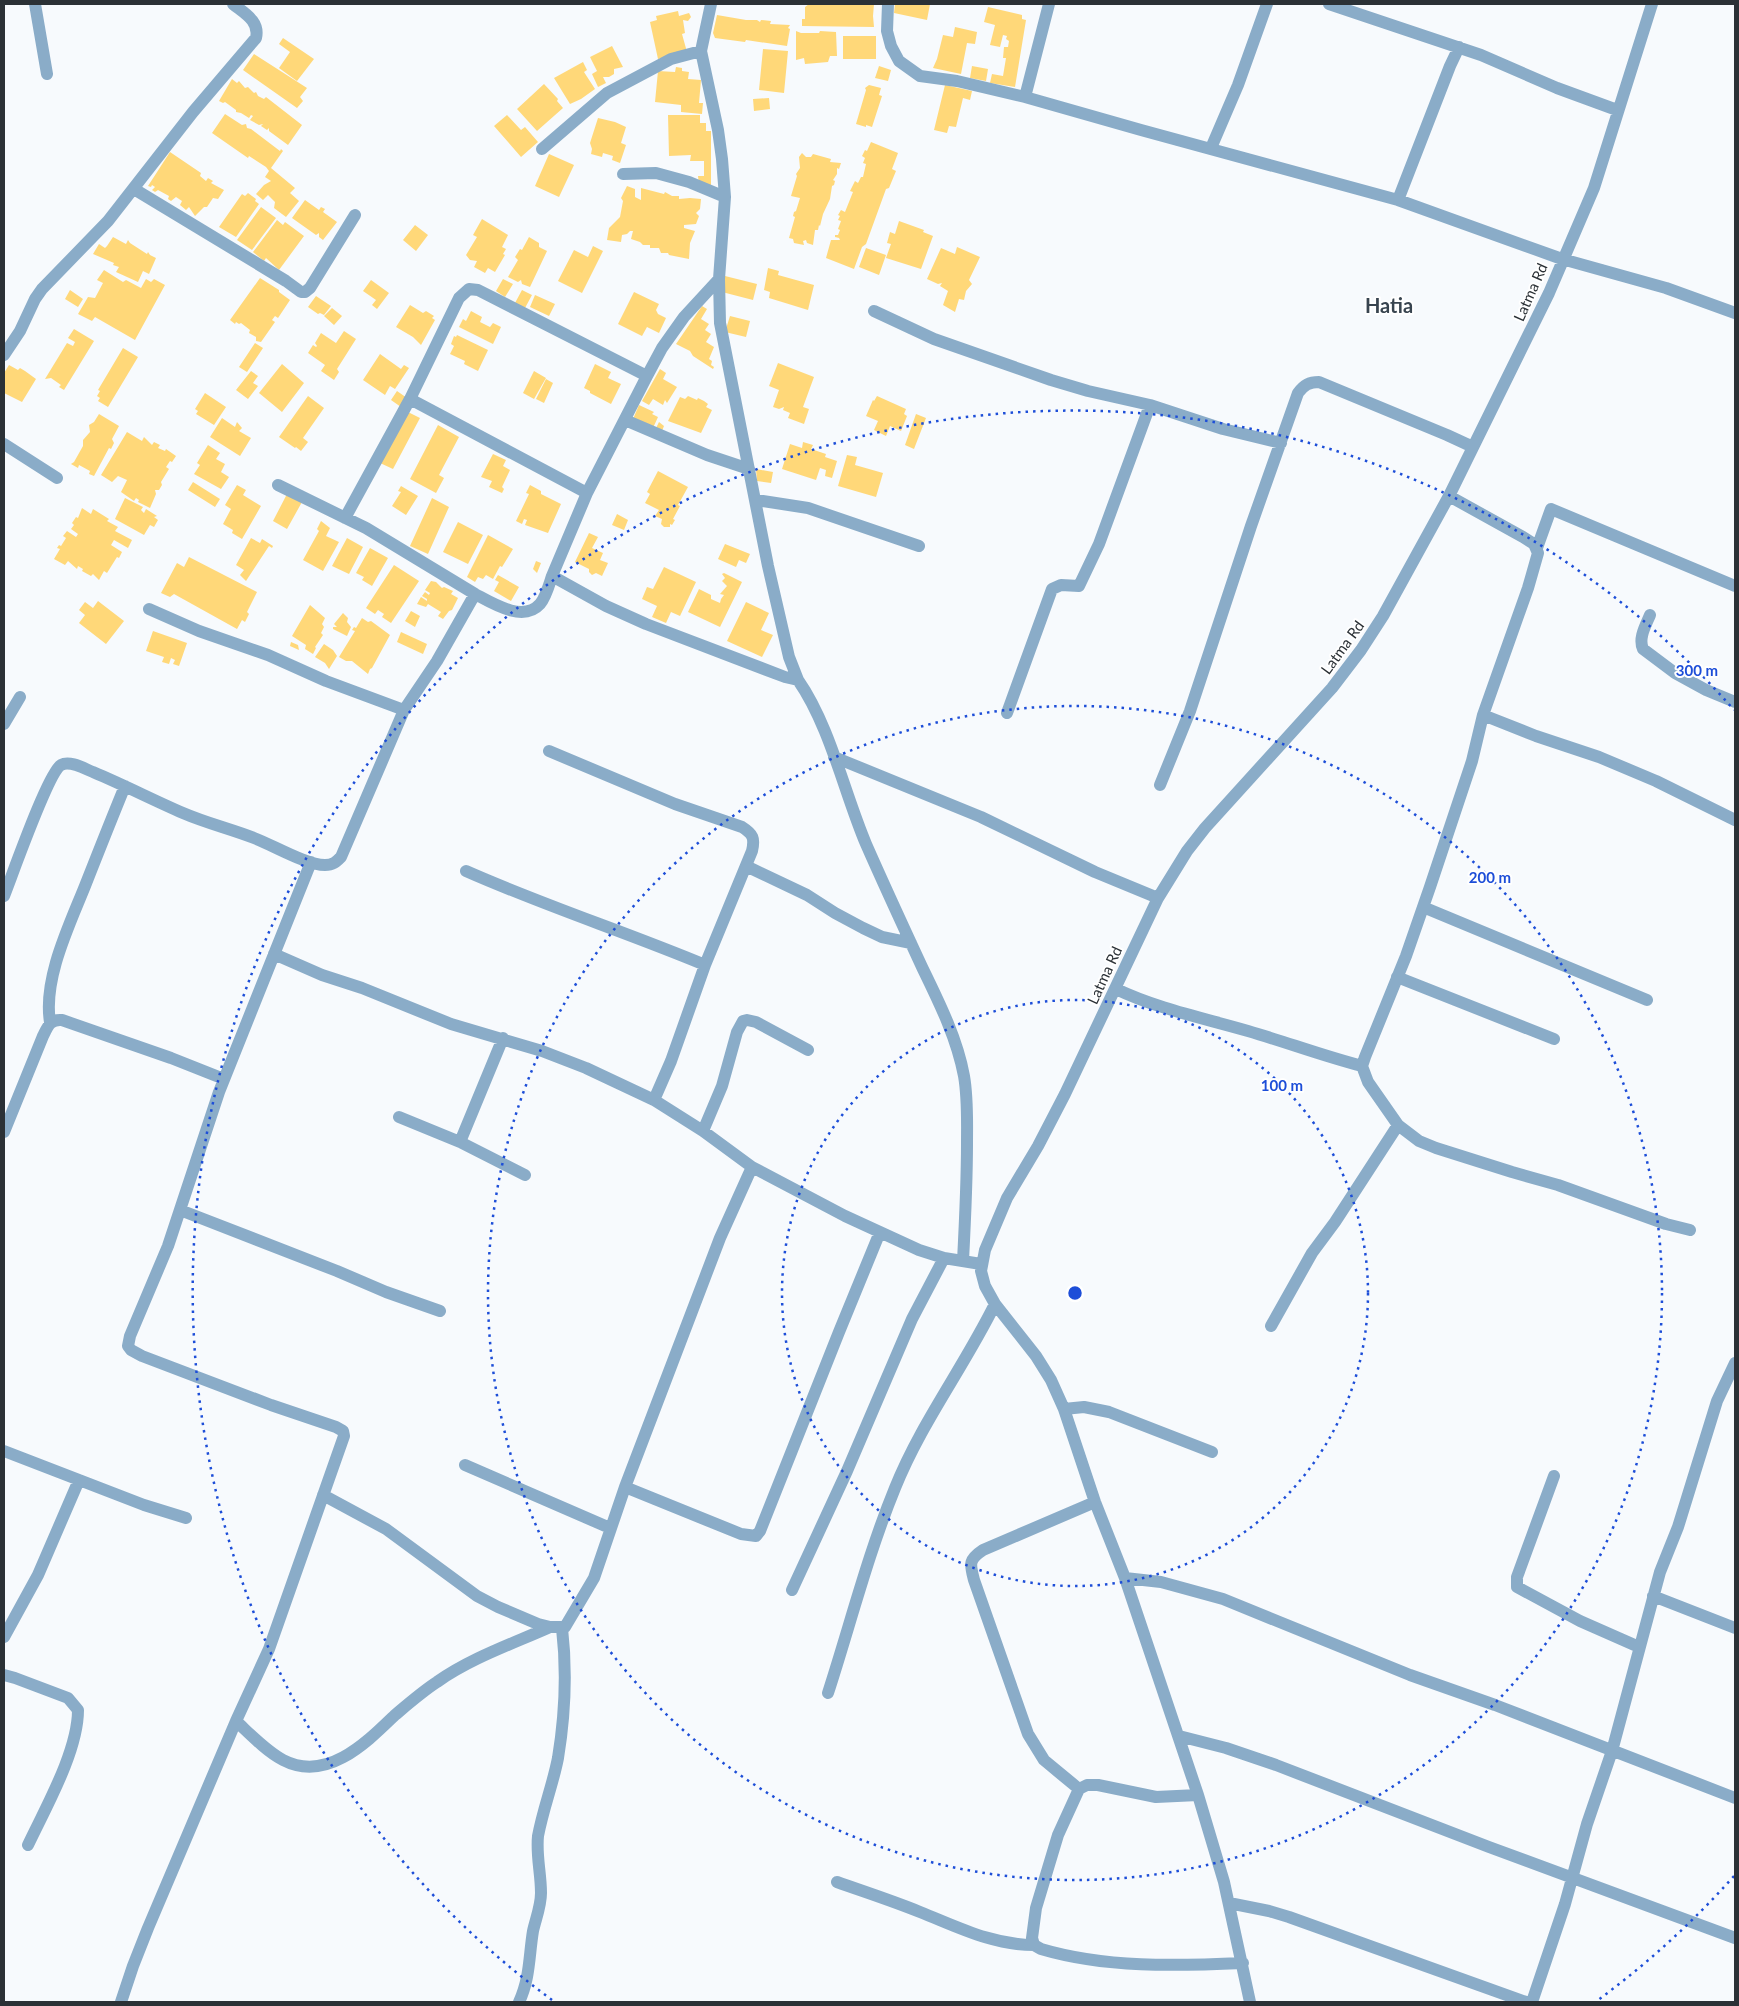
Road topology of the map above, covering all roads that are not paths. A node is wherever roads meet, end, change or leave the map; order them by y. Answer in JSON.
{"nodes":[{"id":1,"x":35,"y":4,"type":"edge"},
{"id":2,"x":233,"y":4,"type":"edge"},
{"id":3,"x":711,"y":4,"type":"edge"},
{"id":4,"x":888,"y":4,"type":"edge"},
{"id":5,"x":1049,"y":4,"type":"edge"},
{"id":6,"x":1267,"y":4,"type":"edge"},
{"id":7,"x":1329,"y":4,"type":"edge"},
{"id":8,"x":1652,"y":4,"type":"edge"},
{"id":9,"x":1459,"y":47,"type":"junction"},
{"id":10,"x":701,"y":52,"type":"junction"},
{"id":11,"x":47,"y":74,"type":"dead end"},
{"id":12,"x":1025,"y":97,"type":"junction"},
{"id":13,"x":1618,"y":110,"type":"junction"},
{"id":14,"x":1211,"y":148,"type":"junction"},
{"id":15,"x":542,"y":149,"type":"dead end"},
{"id":16,"x":623,"y":174,"type":"dead end"},
{"id":17,"x":134,"y":189,"type":"junction"},
{"id":18,"x":725,"y":197,"type":"junction"},
{"id":19,"x":1398,"y":200,"type":"junction"},
{"id":20,"x":355,"y":215,"type":"dead end"},
{"id":21,"x":1562,"y":259,"type":"junction"},
{"id":22,"x":719,"y":279,"type":"junction"},
{"id":23,"x":874,"y":311,"type":"dead end"},
{"id":24,"x":1735,"y":313,"type":"edge"},
{"id":25,"x":4,"y":354,"type":"edge"},
{"id":26,"x":647,"y":376,"type":"junction"},
{"id":27,"x":410,"y":399,"type":"junction"},
{"id":28,"x":1150,"y":405,"type":"junction"},
{"id":29,"x":626,"y":420,"type":"junction"},
{"id":30,"x":4,"y":444,"type":"edge"},
{"id":31,"x":1281,"y":444,"type":"junction"},
{"id":32,"x":1473,"y":447,"type":"junction"},
{"id":33,"x":749,"y":469,"type":"junction"},
{"id":34,"x":57,"y":478,"type":"dead end"},
{"id":35,"x":278,"y":485,"type":"dead end"},
{"id":36,"x":588,"y":493,"type":"junction"},
{"id":37,"x":1449,"y":496,"type":"junction"},
{"id":38,"x":756,"y":500,"type":"junction"},
{"id":39,"x":345,"y":518,"type":"junction"},
{"id":40,"x":919,"y":546,"type":"dead end"},
{"id":41,"x":1537,"y":548,"type":"junction"},
{"id":42,"x":552,"y":576,"type":"junction"},
{"id":43,"x":1735,"y":586,"type":"edge"},
{"id":44,"x":475,"y":594,"type":"junction"},
{"id":45,"x":149,"y":610,"type":"dead end"},
{"id":46,"x":1650,"y":614,"type":"dead end"},
{"id":47,"x":798,"y":680,"type":"junction"},
{"id":48,"x":20,"y":697,"type":"dead end"},
{"id":49,"x":1735,"y":702,"type":"edge"},
{"id":50,"x":404,"y":710,"type":"junction"},
{"id":51,"x":1007,"y":713,"type":"dead end"},
{"id":52,"x":1483,"y":715,"type":"junction"},
{"id":53,"x":4,"y":724,"type":"edge"},
{"id":54,"x":549,"y":752,"type":"dead end"},
{"id":55,"x":834,"y":757,"type":"junction"},
{"id":56,"x":1160,"y":785,"type":"dead end"},
{"id":57,"x":125,"y":786,"type":"junction"},
{"id":58,"x":1735,"y":820,"type":"edge"},
{"id":59,"x":311,"y":862,"type":"junction"},
{"id":60,"x":746,"y":866,"type":"junction"},
{"id":61,"x":466,"y":871,"type":"dead end"},
{"id":62,"x":4,"y":896,"type":"edge"},
{"id":63,"x":1158,"y":898,"type":"junction"},
{"id":64,"x":1423,"y":907,"type":"junction"},
{"id":65,"x":911,"y":943,"type":"junction"},
{"id":66,"x":274,"y":954,"type":"junction"},
{"id":67,"x":705,"y":966,"type":"junction"},
{"id":68,"x":1397,"y":978,"type":"junction"},
{"id":69,"x":1116,"y":989,"type":"junction"},
{"id":70,"x":1647,"y":1000,"type":"dead end"},
{"id":71,"x":50,"y":1022,"type":"junction"},
{"id":72,"x":503,"y":1038,"type":"junction"},
{"id":73,"x":1554,"y":1039,"type":"dead end"},
{"id":74,"x":808,"y":1050,"type":"dead end"},
{"id":75,"x":1362,"y":1066,"type":"junction"},
{"id":76,"x":224,"y":1079,"type":"junction"},
{"id":77,"x":654,"y":1100,"type":"junction"},
{"id":78,"x":398,"y":1117,"type":"dead end"},
{"id":79,"x":1398,"y":1125,"type":"junction"},
{"id":80,"x":703,"y":1131,"type":"junction"},
{"id":81,"x":4,"y":1132,"type":"edge"},
{"id":82,"x":460,"y":1142,"type":"junction"},
{"id":83,"x":752,"y":1167,"type":"junction"},
{"id":84,"x":525,"y":1175,"type":"dead end"},
{"id":85,"x":180,"y":1210,"type":"junction"},
{"id":86,"x":1690,"y":1230,"type":"dead end"},
{"id":87,"x":880,"y":1232,"type":"junction"},
{"id":88,"x":944,"y":1258,"type":"junction"},
{"id":89,"x":963,"y":1261,"type":"junction"},
{"id":90,"x":981,"y":1264,"type":"junction"},
{"id":91,"x":995,"y":1304,"type":"junction"},
{"id":92,"x":440,"y":1311,"type":"dead end"},
{"id":93,"x":1271,"y":1326,"type":"dead end"},
{"id":94,"x":1735,"y":1363,"type":"edge"},
{"id":95,"x":1064,"y":1409,"type":"junction"},
{"id":96,"x":4,"y":1451,"type":"edge"},
{"id":97,"x":1212,"y":1452,"type":"dead end"},
{"id":98,"x":465,"y":1465,"type":"dead end"},
{"id":99,"x":1554,"y":1476,"type":"dead end"},
{"id":100,"x":79,"y":1480,"type":"junction"},
{"id":101,"x":625,"y":1487,"type":"junction"},
{"id":102,"x":323,"y":1495,"type":"junction"},
{"id":103,"x":1095,"y":1502,"type":"junction"},
{"id":104,"x":186,"y":1518,"type":"dead end"},
{"id":105,"x":610,"y":1528,"type":"junction"},
{"id":106,"x":1125,"y":1578,"type":"junction"},
{"id":107,"x":792,"y":1590,"type":"dead end"},
{"id":108,"x":1653,"y":1596,"type":"junction"},
{"id":109,"x":556,"y":1627,"type":"junction"},
{"id":110,"x":1735,"y":1628,"type":"edge"},
{"id":111,"x":4,"y":1638,"type":"edge"},
{"id":112,"x":1639,"y":1647,"type":"junction"},
{"id":113,"x":4,"y":1676,"type":"edge"},
{"id":114,"x":828,"y":1694,"type":"dead end"},
{"id":115,"x":236,"y":1721,"type":"junction"},
{"id":116,"x":1179,"y":1736,"type":"junction"},
{"id":117,"x":1612,"y":1751,"type":"junction"},
{"id":118,"x":1079,"y":1789,"type":"junction"},
{"id":119,"x":1198,"y":1796,"type":"junction"},
{"id":120,"x":1735,"y":1798,"type":"edge"},
{"id":121,"x":28,"y":1845,"type":"dead end"},
{"id":122,"x":1572,"y":1877,"type":"junction"},
{"id":123,"x":837,"y":1882,"type":"dead end"},
{"id":124,"x":1229,"y":1903,"type":"junction"},
{"id":125,"x":1735,"y":1938,"type":"edge"},
{"id":126,"x":1034,"y":1945,"type":"junction"},
{"id":127,"x":1243,"y":1962,"type":"junction"},
{"id":128,"x":121,"y":2002,"type":"edge"},
{"id":129,"x":519,"y":2002,"type":"edge"},
{"id":130,"x":1250,"y":2002,"type":"edge"},
{"id":131,"x":1526,"y":2002,"type":"edge"},
{"id":132,"x":1532,"y":2002,"type":"edge"}],
"edges":[{"from":1,"to":11,"type":"street"},
{"from":2,"to":17,"type":"street"},
{"from":3,"to":10,"type":"street"},
{"from":4,"to":12,"type":"street"},
{"from":5,"to":12,"type":"street"},
{"from":6,"to":14,"type":"street"},
{"from":7,"to":9,"type":"street"},
{"from":8,"to":13,"type":"street","name":"Latma Rd"},
{"from":9,"to":13,"type":"street"},
{"from":9,"to":19,"type":"street"},
{"from":10,"to":15,"type":"street"},
{"from":10,"to":18,"type":"street"},
{"from":12,"to":14,"type":"street"},
{"from":13,"to":21,"type":"street","name":"Latma Rd"},
{"from":14,"to":19,"type":"street"},
{"from":16,"to":18,"type":"street"},
{"from":17,"to":20,"type":"street"},
{"from":17,"to":25,"type":"street"},
{"from":18,"to":22,"type":"street"},
{"from":19,"to":21,"type":"street"},
{"from":21,"to":24,"type":"street"},
{"from":21,"to":32,"type":"street","name":"Latma Rd"},
{"from":22,"to":26,"type":"street"},
{"from":22,"to":33,"type":"street"},
{"from":23,"to":28,"type":"street"},
{"from":26,"to":27,"type":"street"},
{"from":26,"to":29,"type":"street"},
{"from":27,"to":36,"type":"street"},
{"from":27,"to":39,"type":"street"},
{"from":28,"to":31,"type":"street"},
{"from":28,"to":51,"type":"street"},
{"from":29,"to":33,"type":"street"},
{"from":29,"to":36,"type":"street"},
{"from":30,"to":34,"type":"street"},
{"from":31,"to":32,"type":"street"},
{"from":31,"to":56,"type":"street"},
{"from":32,"to":37,"type":"street","name":"Latma Rd"},
{"from":33,"to":38,"type":"street"},
{"from":35,"to":39,"type":"street"},
{"from":36,"to":42,"type":"street"},
{"from":37,"to":41,"type":"street"},
{"from":37,"to":63,"type":"street","name":"Latma Rd"},
{"from":38,"to":40,"type":"street"},
{"from":38,"to":47,"type":"street"},
{"from":39,"to":44,"type":"street"},
{"from":41,"to":43,"type":"street"},
{"from":41,"to":52,"type":"street"},
{"from":42,"to":44,"type":"street"},
{"from":42,"to":47,"type":"street"},
{"from":44,"to":50,"type":"street"},
{"from":45,"to":50,"type":"street"},
{"from":46,"to":49,"type":"street"},
{"from":47,"to":55,"type":"street"},
{"from":48,"to":53,"type":"street"},
{"from":50,"to":59,"type":"street"},
{"from":52,"to":58,"type":"street"},
{"from":52,"to":64,"type":"street"},
{"from":54,"to":60,"type":"street"},
{"from":55,"to":63,"type":"street"},
{"from":55,"to":65,"type":"street"},
{"from":57,"to":59,"type":"street"},
{"from":57,"to":62,"type":"street"},
{"from":57,"to":71,"type":"street"},
{"from":59,"to":66,"type":"street"},
{"from":60,"to":65,"type":"street"},
{"from":60,"to":67,"type":"street"},
{"from":61,"to":67,"type":"street"},
{"from":63,"to":69,"type":"street","name":"Latma Rd"},
{"from":64,"to":68,"type":"street"},
{"from":64,"to":70,"type":"street"},
{"from":65,"to":89,"type":"street"},
{"from":66,"to":72,"type":"street"},
{"from":66,"to":76,"type":"street"},
{"from":67,"to":77,"type":"street"},
{"from":68,"to":73,"type":"street"},
{"from":68,"to":75,"type":"street"},
{"from":69,"to":75,"type":"street"},
{"from":69,"to":90,"type":"street","name":"Latma Rd"},
{"from":71,"to":76,"type":"street"},
{"from":71,"to":81,"type":"street"},
{"from":72,"to":77,"type":"street"},
{"from":72,"to":82,"type":"street"},
{"from":74,"to":80,"type":"street"},
{"from":75,"to":79,"type":"street"},
{"from":76,"to":85,"type":"street"},
{"from":77,"to":80,"type":"street"},
{"from":78,"to":82,"type":"street"},
{"from":79,"to":86,"type":"street"},
{"from":79,"to":93,"type":"street"},
{"from":80,"to":83,"type":"street"},
{"from":82,"to":84,"type":"street"},
{"from":83,"to":87,"type":"street"},
{"from":83,"to":101,"type":"street"},
{"from":85,"to":92,"type":"street"},
{"from":85,"to":102,"type":"street"},
{"from":87,"to":88,"type":"street"},
{"from":87,"to":101,"type":"street"},
{"from":88,"to":89,"type":"street"},
{"from":88,"to":107,"type":"street"},
{"from":89,"to":90,"type":"street"},
{"from":90,"to":91,"type":"street"},
{"from":91,"to":95,"type":"street"},
{"from":91,"to":114,"type":"street"},
{"from":94,"to":108,"type":"street"},
{"from":95,"to":97,"type":"street"},
{"from":95,"to":103,"type":"street"},
{"from":96,"to":100,"type":"street"},
{"from":98,"to":105,"type":"street"},
{"from":99,"to":112,"type":"street"},
{"from":100,"to":104,"type":"street"},
{"from":100,"to":111,"type":"street"},
{"from":101,"to":105,"type":"street"},
{"from":102,"to":109,"type":"street"},
{"from":102,"to":115,"type":"street"},
{"from":103,"to":106,"type":"street"},
{"from":103,"to":118,"type":"street"},
{"from":105,"to":109,"type":"street"},
{"from":106,"to":116,"type":"street"},
{"from":106,"to":117,"type":"street"},
{"from":108,"to":110,"type":"street"},
{"from":108,"to":112,"type":"street"},
{"from":109,"to":115,"type":"street"},
{"from":109,"to":129,"type":"street"},
{"from":112,"to":117,"type":"street"},
{"from":113,"to":121,"type":"street"},
{"from":115,"to":128,"type":"street"},
{"from":116,"to":119,"type":"street"},
{"from":116,"to":122,"type":"street"},
{"from":117,"to":120,"type":"street"},
{"from":117,"to":122,"type":"street"},
{"from":118,"to":119,"type":"street"},
{"from":118,"to":126,"type":"street"},
{"from":119,"to":124,"type":"street"},
{"from":122,"to":125,"type":"street"},
{"from":122,"to":132,"type":"street"},
{"from":123,"to":126,"type":"street"},
{"from":124,"to":127,"type":"street"},
{"from":124,"to":131,"type":"street"},
{"from":126,"to":127,"type":"street"},
{"from":127,"to":130,"type":"street"}]}
